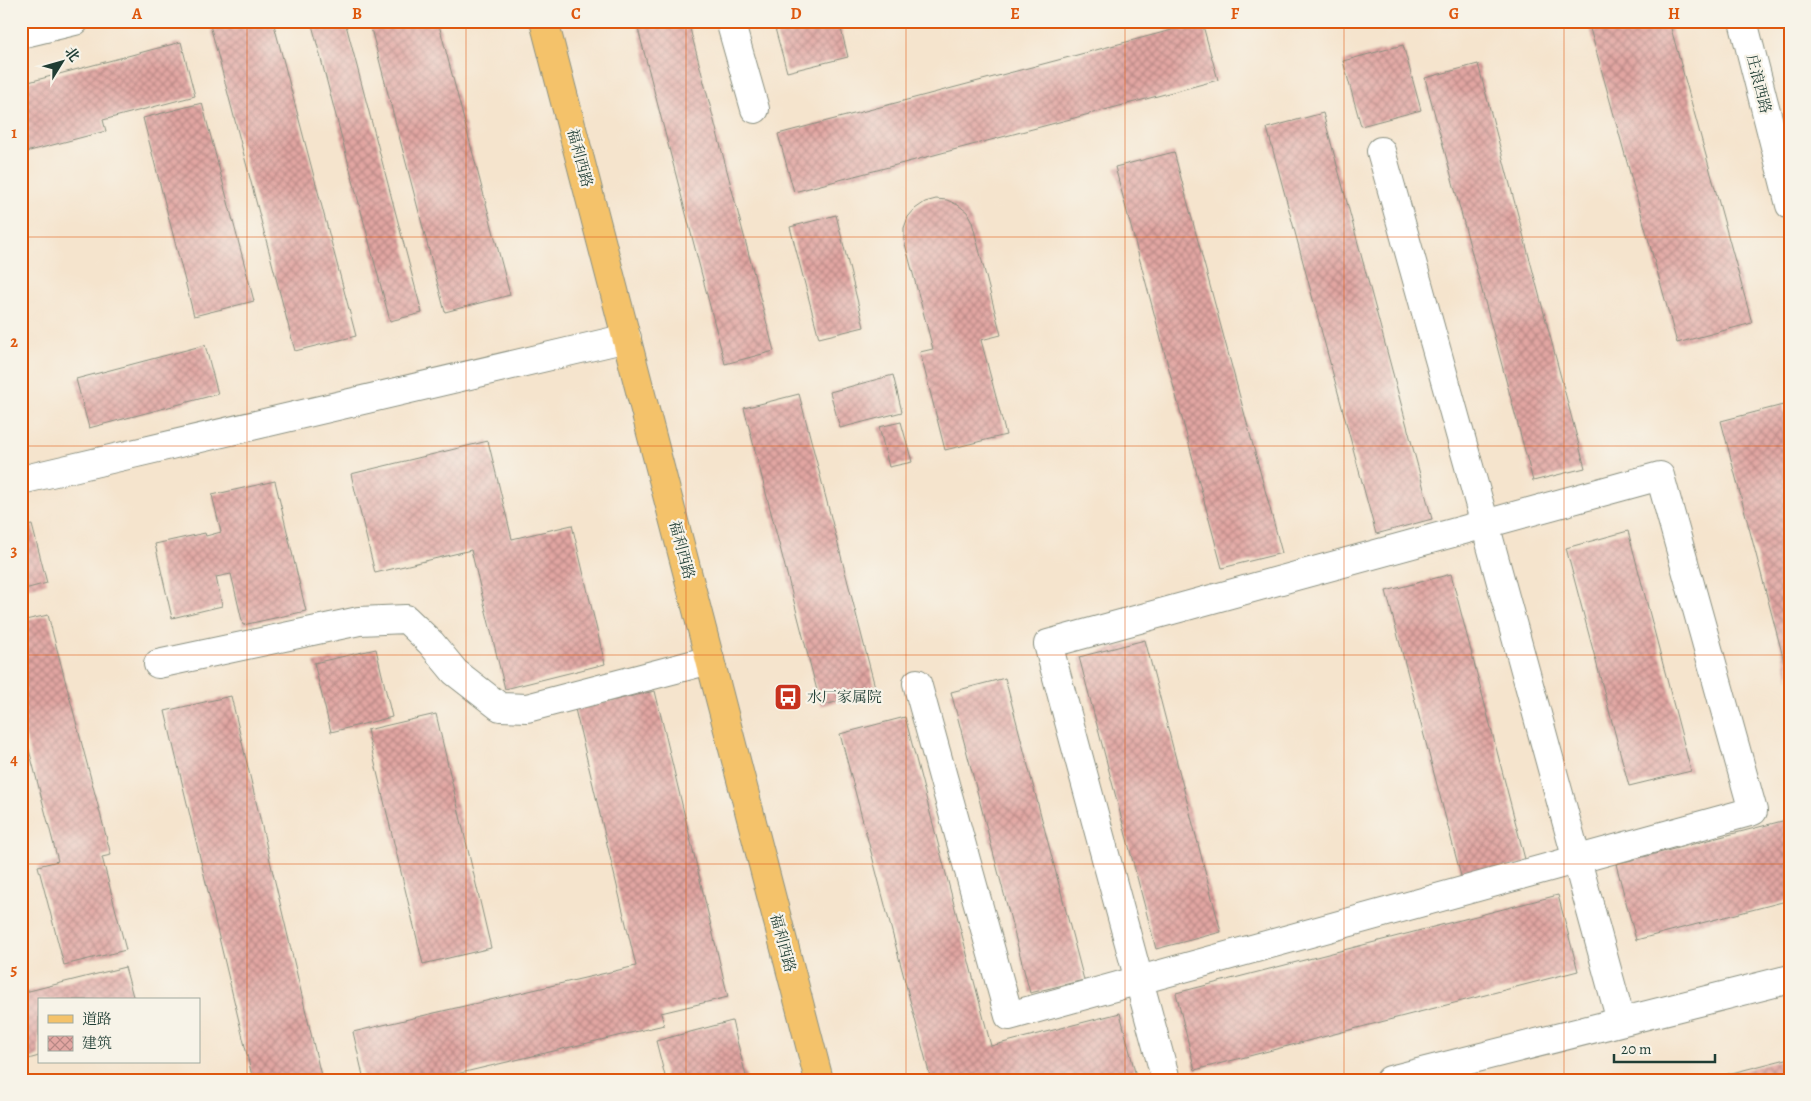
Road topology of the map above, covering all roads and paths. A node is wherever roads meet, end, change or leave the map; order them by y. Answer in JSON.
{"nodes":[{"id":1,"x":75,"y":21,"type":"edge"},
{"id":2,"x":545,"y":21,"type":"edge"},
{"id":3,"x":730,"y":21,"type":"edge"},
{"id":4,"x":1743,"y":21,"type":"edge"},
{"id":5,"x":21,"y":34,"type":"edge"},
{"id":6,"x":755,"y":109,"type":"dead end"},
{"id":7,"x":1381,"y":151,"type":"dead end"},
{"id":8,"x":1790,"y":205,"type":"edge"},
{"id":9,"x":627,"y":338,"type":"junction"},
{"id":10,"x":21,"y":480,"type":"edge"},
{"id":11,"x":1485,"y":524,"type":"junction"},
{"id":12,"x":710,"y":660,"type":"junction"},
{"id":13,"x":158,"y":664,"type":"dead end"},
{"id":14,"x":917,"y":684,"type":"dead end"},
{"id":15,"x":1576,"y":859,"type":"junction"},
{"id":16,"x":1790,"y":979,"type":"edge"},
{"id":17,"x":1139,"y":980,"type":"junction"},
{"id":18,"x":1621,"y":1022,"type":"junction"},
{"id":19,"x":819,"y":1080,"type":"edge"},
{"id":20,"x":1166,"y":1080,"type":"edge"},
{"id":21,"x":1390,"y":1080,"type":"edge"}],
"edges":[{"from":1,"to":5,"type":"street"},
{"from":2,"to":9,"type":"main road","name":"福利西路"},
{"from":3,"to":6,"type":"street"},
{"from":4,"to":8,"type":"street","name":"庄浪西路"},
{"from":7,"to":11,"type":"street"},
{"from":9,"to":10,"type":"street"},
{"from":9,"to":12,"type":"main road","name":"福利西路"},
{"from":11,"to":15,"type":"street"},
{"from":11,"to":15,"type":"street"},
{"from":11,"to":17,"type":"street"},
{"from":12,"to":13,"type":"street"},
{"from":12,"to":19,"type":"main road","name":"福利西路"},
{"from":14,"to":17,"type":"street"},
{"from":15,"to":17,"type":"street"},
{"from":15,"to":18,"type":"street"},
{"from":16,"to":18,"type":"street"},
{"from":17,"to":20,"type":"street"},
{"from":18,"to":21,"type":"street"}]}
